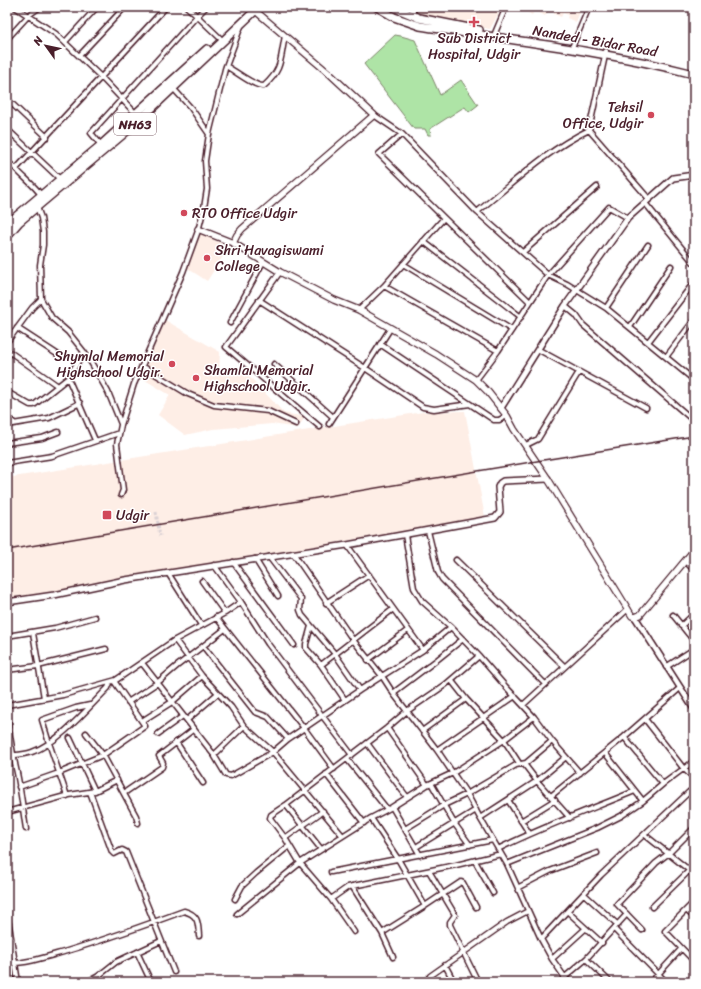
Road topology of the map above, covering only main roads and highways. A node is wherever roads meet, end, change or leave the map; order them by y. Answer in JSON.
{"nodes":[{"id":1,"x":377,"y":7,"type":"edge"},
{"id":2,"x":393,"y":7,"type":"edge"},
{"id":3,"x":255,"y":8,"type":"edge"},
{"id":4,"x":605,"y":53,"type":"junction"},
{"id":5,"x":694,"y":69,"type":"edge"},
{"id":6,"x":694,"y":74,"type":"edge"},
{"id":7,"x":171,"y":86,"type":"junction"},
{"id":8,"x":138,"y":116,"type":"junction"},
{"id":9,"x":35,"y":205,"type":"junction"},
{"id":10,"x":7,"y":224,"type":"edge"},
{"id":11,"x":198,"y":229,"type":"road end"},
{"id":12,"x":7,"y":236,"type":"edge"},
{"id":13,"x":233,"y":243,"type":"junction"},
{"id":14,"x":694,"y":550,"type":"edge"}],
"edges":[{"from":1,"to":4,"type":"highway","name":"Nanded - Bidar Road"},
{"from":2,"to":4,"type":"highway","name":"Nanded - Bidar Road"},
{"from":3,"to":7,"type":"highway","number":"NH63"},
{"from":3,"to":7,"type":"highway","number":"NH63"},
{"from":3,"to":13,"type":"main road"},
{"from":4,"to":5,"type":"highway","name":"Nanded - Bidar Road"},
{"from":4,"to":6,"type":"highway","name":"Nanded - Bidar Road"},
{"from":7,"to":8,"type":"highway","number":"NH63"},
{"from":8,"to":9,"type":"highway","number":"NH63"},
{"from":8,"to":9,"type":"highway","number":"NH63"},
{"from":9,"to":10,"type":"highway","number":"NH63"},
{"from":9,"to":12,"type":"highway","number":"NH63"},
{"from":11,"to":13,"type":"main road"},
{"from":13,"to":14,"type":"main road"}]}
